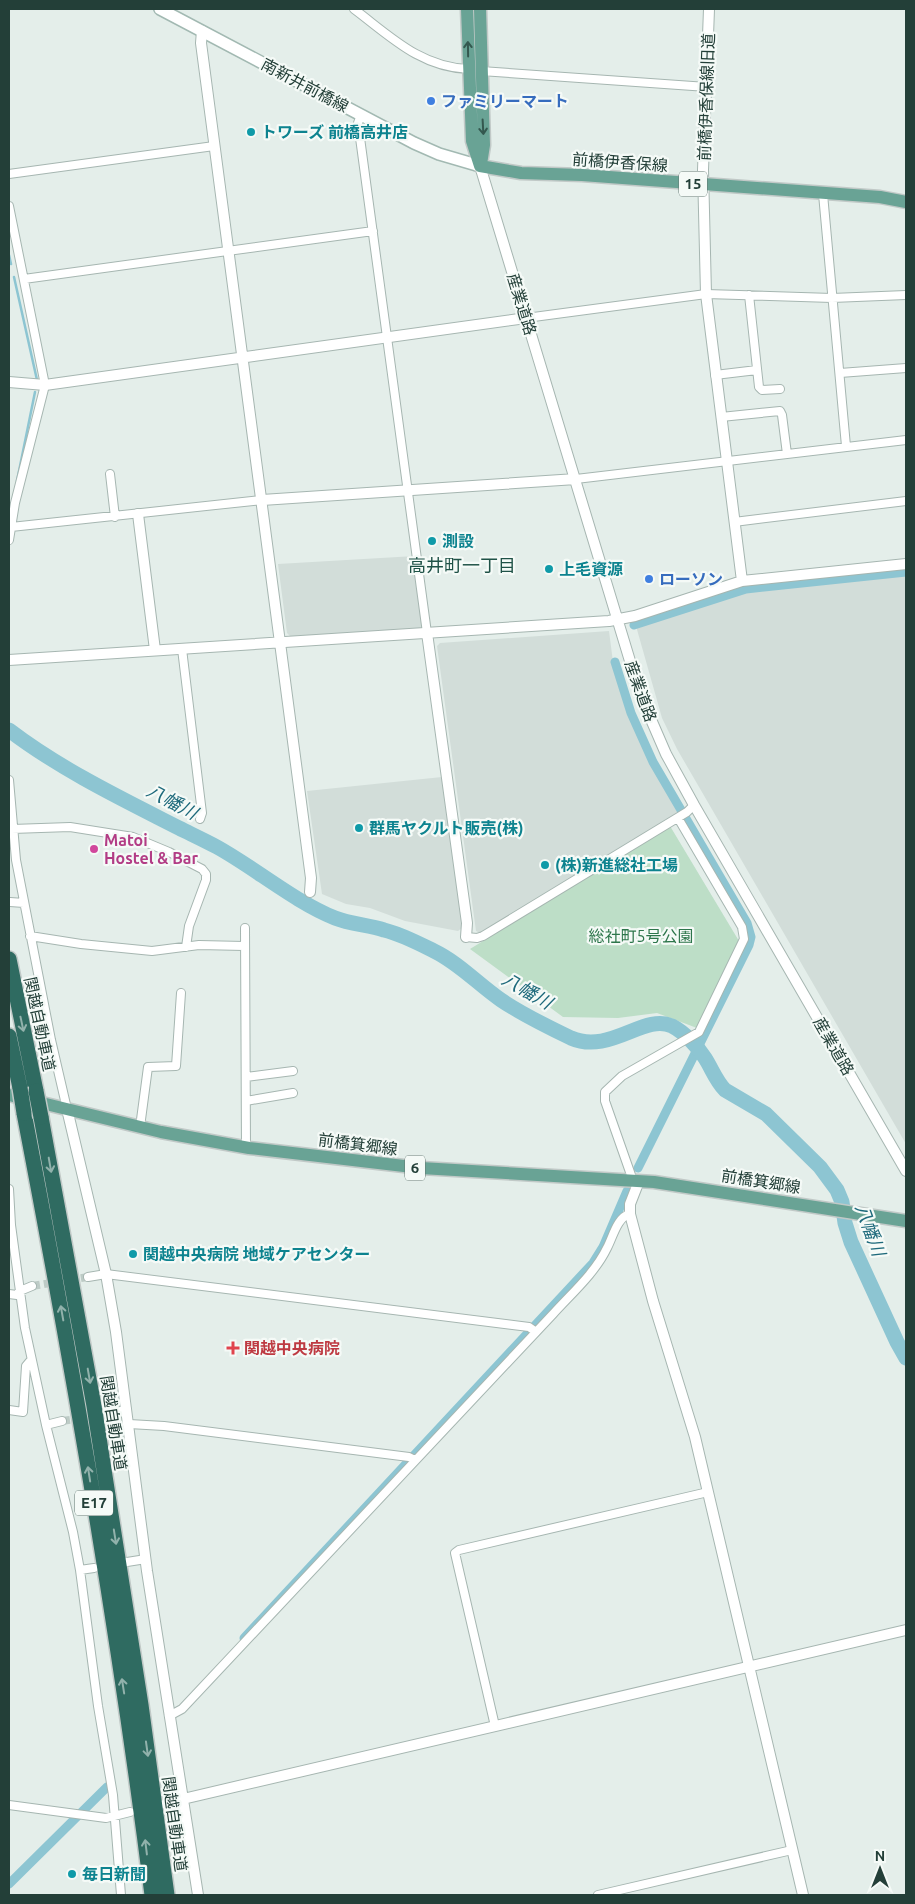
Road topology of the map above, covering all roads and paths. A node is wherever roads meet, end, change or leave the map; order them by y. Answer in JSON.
{"nodes":[{"id":1,"x":160,"y":9,"type":"edge"},
{"id":2,"x":354,"y":9,"type":"edge"},
{"id":3,"x":467,"y":9,"type":"edge"},
{"id":4,"x":480,"y":9,"type":"edge"},
{"id":5,"x":709,"y":9,"type":"edge"},
{"id":6,"x":202,"y":31,"type":"junction"},
{"id":7,"x":474,"y":70,"type":"junction"},
{"id":8,"x":707,"y":87,"type":"junction"},
{"id":9,"x":361,"y":115,"type":"junction"},
{"id":10,"x":214,"y":146,"type":"junction"},
{"id":11,"x":480,"y":166,"type":"junction"},
{"id":12,"x":9,"y":174,"type":"edge"},
{"id":13,"x":703,"y":185,"type":"junction"},
{"id":14,"x":823,"y":194,"type":"junction"},
{"id":15,"x":906,"y":202,"type":"edge"},
{"id":16,"x":9,"y":206,"type":"edge"},
{"id":17,"x":373,"y":231,"type":"junction"},
{"id":18,"x":229,"y":251,"type":"junction"},
{"id":19,"x":24,"y":279,"type":"junction"},
{"id":20,"x":706,"y":294,"type":"junction"},
{"id":21,"x":749,"y":295,"type":"junction"},
{"id":22,"x":906,"y":296,"type":"edge"},
{"id":23,"x":832,"y":298,"type":"junction"},
{"id":24,"x":526,"y":318,"type":"junction"},
{"id":25,"x":388,"y":338,"type":"junction"},
{"id":26,"x":243,"y":357,"type":"junction"},
{"id":27,"x":906,"y":368,"type":"edge"},
{"id":28,"x":757,"y":370,"type":"junction"},
{"id":29,"x":840,"y":373,"type":"junction"},
{"id":30,"x":716,"y":375,"type":"junction"},
{"id":31,"x":9,"y":382,"type":"edge"},
{"id":32,"x":45,"y":385,"type":"junction"},
{"id":33,"x":780,"y":389,"type":"dead end"},
{"id":34,"x":721,"y":417,"type":"junction"},
{"id":35,"x":906,"y":440,"type":"edge"},
{"id":36,"x":846,"y":446,"type":"junction"},
{"id":37,"x":787,"y":454,"type":"junction"},
{"id":38,"x":726,"y":462,"type":"junction"},
{"id":39,"x":110,"y":474,"type":"dead end"},
{"id":40,"x":576,"y":479,"type":"junction"},
{"id":41,"x":408,"y":490,"type":"junction"},
{"id":42,"x":262,"y":500,"type":"junction"},
{"id":43,"x":906,"y":501,"type":"edge"},
{"id":44,"x":138,"y":514,"type":"junction"},
{"id":45,"x":116,"y":517,"type":"junction"},
{"id":46,"x":734,"y":522,"type":"junction"},
{"id":47,"x":11,"y":527,"type":"junction"},
{"id":48,"x":9,"y":540,"type":"edge"},
{"id":49,"x":906,"y":564,"type":"edge"},
{"id":50,"x":742,"y":582,"type":"junction"},
{"id":51,"x":618,"y":620,"type":"junction"},
{"id":52,"x":427,"y":633,"type":"junction"},
{"id":53,"x":281,"y":642,"type":"junction"},
{"id":54,"x":182,"y":649,"type":"junction"},
{"id":55,"x":155,"y":650,"type":"junction"},
{"id":56,"x":9,"y":660,"type":"edge"},
{"id":57,"x":9,"y":780,"type":"edge"},
{"id":58,"x":694,"y":805,"type":"junction"},
{"id":59,"x":678,"y":818,"type":"junction"},
{"id":60,"x":200,"y":819,"type":"dead end"},
{"id":61,"x":12,"y":829,"type":"junction"},
{"id":62,"x":310,"y":892,"type":"dead end"},
{"id":63,"x":10,"y":902,"type":"edge"},
{"id":64,"x":24,"y":903,"type":"junction"},
{"id":65,"x":245,"y":928,"type":"dead end"},
{"id":66,"x":30,"y":936,"type":"junction"},
{"id":67,"x":466,"y":937,"type":"joint"},
{"id":68,"x":244,"y":946,"type":"junction"},
{"id":69,"x":186,"y":947,"type":"junction"},
{"id":70,"x":9,"y":959,"type":"edge"},
{"id":71,"x":181,"y":992,"type":"dead end"},
{"id":72,"x":9,"y":1036,"type":"edge"},
{"id":73,"x":293,"y":1071,"type":"dead end"},
{"id":74,"x":246,"y":1077,"type":"junction"},
{"id":75,"x":14,"y":1092,"type":"edge"},
{"id":76,"x":293,"y":1093,"type":"dead end"},
{"id":77,"x":246,"y":1101,"type":"junction"},
{"id":78,"x":67,"y":1109,"type":"junction"},
{"id":79,"x":140,"y":1127,"type":"junction"},
{"id":80,"x":246,"y":1148,"type":"junction"},
{"id":81,"x":906,"y":1171,"type":"edge"},
{"id":82,"x":635,"y":1180,"type":"junction"},
{"id":83,"x":9,"y":1189,"type":"edge"},
{"id":84,"x":630,"y":1214,"type":"junction"},
{"id":85,"x":906,"y":1221,"type":"edge"},
{"id":86,"x":106,"y":1274,"type":"junction"},
{"id":87,"x":88,"y":1277,"type":"tunnel mouth"},
{"id":88,"x":32,"y":1286,"type":"tunnel mouth"},
{"id":89,"x":20,"y":1291,"type":"junction"},
{"id":90,"x":9,"y":1294,"type":"edge"},
{"id":91,"x":536,"y":1332,"type":"junction"},
{"id":92,"x":32,"y":1360,"type":"junction"},
{"id":93,"x":9,"y":1410,"type":"edge"},
{"id":94,"x":127,"y":1410,"type":"junction"},
{"id":95,"x":109,"y":1413,"type":"dead end"},
{"id":96,"x":62,"y":1421,"type":"tunnel mouth"},
{"id":97,"x":129,"y":1424,"type":"junction"},
{"id":98,"x":46,"y":1425,"type":"junction"},
{"id":99,"x":415,"y":1460,"type":"junction"},
{"id":100,"x":708,"y":1492,"type":"junction"},
{"id":101,"x":146,"y":1559,"type":"junction"},
{"id":102,"x":127,"y":1562,"type":"dead end"},
{"id":103,"x":94,"y":1568,"type":"dead end"},
{"id":104,"x":80,"y":1570,"type":"junction"},
{"id":105,"x":906,"y":1630,"type":"edge"},
{"id":106,"x":749,"y":1667,"type":"junction"},
{"id":107,"x":169,"y":1716,"type":"junction"},
{"id":108,"x":495,"y":1726,"type":"junction"},
{"id":109,"x":183,"y":1799,"type":"junction"},
{"id":110,"x":164,"y":1804,"type":"dead end"},
{"id":111,"x":9,"y":1805,"type":"edge"},
{"id":112,"x":130,"y":1812,"type":"dead end"},
{"id":113,"x":115,"y":1816,"type":"junction"},
{"id":114,"x":792,"y":1850,"type":"junction"},
{"id":115,"x":121,"y":1895,"type":"edge"},
{"id":116,"x":152,"y":1895,"type":"edge"},
{"id":117,"x":167,"y":1895,"type":"edge"},
{"id":118,"x":198,"y":1895,"type":"edge"},
{"id":119,"x":598,"y":1895,"type":"edge"},
{"id":120,"x":802,"y":1895,"type":"edge"}],
"edges":[{"from":1,"to":6,"type":"main road","name":"南新井前橋線"},
{"from":2,"to":7,"type":"street"},
{"from":7,"to":3,"type":"main road","one_way":true},
{"from":4,"to":7,"type":"main road"},
{"from":5,"to":8,"type":"street","name":"前橋伊香保線旧道"},
{"from":6,"to":9,"type":"main road","name":"南新井前橋線"},
{"from":6,"to":10,"type":"street"},
{"from":7,"to":8,"type":"street"},
{"from":7,"to":11,"type":"main road"},
{"from":8,"to":13,"type":"street","name":"前橋伊香保線旧道"},
{"from":9,"to":11,"type":"main road","name":"南新井前橋線"},
{"from":9,"to":17,"type":"street"},
{"from":10,"to":12,"type":"street"},
{"from":10,"to":18,"type":"street"},
{"from":11,"to":13,"type":"main road","name":"前橋伊香保線","number":"15"},
{"from":11,"to":24,"type":"street","name":"産業道路"},
{"from":13,"to":14,"type":"main road","name":"前橋伊香保線","number":"15"},
{"from":13,"to":20,"type":"street","name":"前橋伊香保線旧道"},
{"from":14,"to":15,"type":"main road","name":"前橋伊香保線","number":"15"},
{"from":14,"to":23,"type":"street"},
{"from":16,"to":19,"type":"street"},
{"from":17,"to":18,"type":"street"},
{"from":17,"to":25,"type":"street"},
{"from":18,"to":19,"type":"street"},
{"from":18,"to":26,"type":"street"},
{"from":19,"to":32,"type":"street"},
{"from":20,"to":21,"type":"street"},
{"from":20,"to":24,"type":"street"},
{"from":20,"to":30,"type":"street","name":"前橋伊香保線旧道"},
{"from":21,"to":23,"type":"street"},
{"from":21,"to":28,"type":"street"},
{"from":22,"to":23,"type":"street"},
{"from":23,"to":29,"type":"street"},
{"from":24,"to":25,"type":"street"},
{"from":24,"to":40,"type":"street","name":"産業道路"},
{"from":25,"to":26,"type":"street"},
{"from":25,"to":41,"type":"street"},
{"from":26,"to":32,"type":"street"},
{"from":26,"to":42,"type":"street"},
{"from":27,"to":29,"type":"street"},
{"from":28,"to":30,"type":"street"},
{"from":28,"to":33,"type":"street"},
{"from":29,"to":36,"type":"street"},
{"from":30,"to":34,"type":"street","name":"前橋伊香保線旧道"},
{"from":31,"to":32,"type":"street"},
{"from":32,"to":47,"type":"street"},
{"from":34,"to":37,"type":"street"},
{"from":34,"to":38,"type":"street","name":"前橋伊香保線旧道"},
{"from":35,"to":36,"type":"street"},
{"from":36,"to":37,"type":"street"},
{"from":37,"to":38,"type":"street"},
{"from":38,"to":40,"type":"street"},
{"from":38,"to":46,"type":"street","name":"前橋伊香保線旧道"},
{"from":39,"to":45,"type":"street"},
{"from":40,"to":41,"type":"street"},
{"from":40,"to":51,"type":"street","name":"産業道路"},
{"from":41,"to":42,"type":"street"},
{"from":41,"to":52,"type":"street"},
{"from":42,"to":44,"type":"street"},
{"from":42,"to":53,"type":"street"},
{"from":43,"to":46,"type":"street"},
{"from":44,"to":45,"type":"street"},
{"from":44,"to":55,"type":"street"},
{"from":45,"to":47,"type":"street"},
{"from":46,"to":50,"type":"street","name":"前橋伊香保線旧道"},
{"from":47,"to":48,"type":"street"},
{"from":49,"to":50,"type":"street"},
{"from":50,"to":51,"type":"street"},
{"from":51,"to":52,"type":"street"},
{"from":51,"to":58,"type":"street","name":"産業道路"},
{"from":52,"to":53,"type":"street"},
{"from":52,"to":67,"type":"street"},
{"from":53,"to":54,"type":"street"},
{"from":53,"to":62,"type":"street"},
{"from":54,"to":55,"type":"street"},
{"from":54,"to":60,"type":"street"},
{"from":55,"to":56,"type":"street"},
{"from":57,"to":61,"type":"street"},
{"from":58,"to":59,"type":"street"},
{"from":58,"to":81,"type":"street","name":"産業道路"},
{"from":59,"to":67,"type":"street"},
{"from":59,"to":82,"type":"street"},
{"from":61,"to":64,"type":"street"},
{"from":61,"to":69,"type":"street"},
{"from":63,"to":64,"type":"street"},
{"from":64,"to":66,"type":"street"},
{"from":65,"to":68,"type":"street"},
{"from":66,"to":69,"type":"street"},
{"from":66,"to":78,"type":"street"},
{"from":68,"to":69,"type":"street"},
{"from":68,"to":74,"type":"street"},
{"from":70,"to":117,"type":"highway","name":"関越自動車道","number":"E17","one_way":true,"bridge":true},
{"from":71,"to":79,"type":"street"},
{"from":72,"to":75,"type":"highway","name":"関越自動車道"},
{"from":73,"to":74,"type":"street"},
{"from":74,"to":77,"type":"street"},
{"from":75,"to":78,"type":"main road","name":"前橋箕郷線","number":"6"},
{"from":116,"to":75,"type":"highway","name":"関越自動車道","number":"E17","one_way":true,"bridge":true},
{"from":76,"to":77,"type":"street"},
{"from":77,"to":80,"type":"street"},
{"from":78,"to":79,"type":"main road","name":"前橋箕郷線","number":"6"},
{"from":78,"to":86,"type":"street"},
{"from":79,"to":80,"type":"main road","name":"前橋箕郷線","number":"6"},
{"from":80,"to":82,"type":"main road","name":"前橋箕郷線","number":"6"},
{"from":82,"to":84,"type":"street"},
{"from":82,"to":85,"type":"main road","name":"前橋箕郷線","number":"6"},
{"from":83,"to":89,"type":"street"},
{"from":84,"to":91,"type":"street"},
{"from":84,"to":100,"type":"street"},
{"from":86,"to":87,"type":"street"},
{"from":86,"to":91,"type":"street"},
{"from":86,"to":94,"type":"street"},
{"from":88,"to":89,"type":"street"},
{"from":89,"to":90,"type":"street"},
{"from":89,"to":92,"type":"street"},
{"from":91,"to":99,"type":"street"},
{"from":92,"to":93,"type":"street"},
{"from":92,"to":98,"type":"street"},
{"from":94,"to":95,"type":"street"},
{"from":94,"to":97,"type":"street"},
{"from":96,"to":98,"type":"street"},
{"from":97,"to":99,"type":"street"},
{"from":97,"to":101,"type":"street"},
{"from":98,"to":104,"type":"street"},
{"from":99,"to":107,"type":"street"},
{"from":100,"to":106,"type":"street"},
{"from":100,"to":108,"type":"street"},
{"from":101,"to":102,"type":"street"},
{"from":101,"to":107,"type":"street"},
{"from":103,"to":104,"type":"street"},
{"from":104,"to":113,"type":"street"},
{"from":105,"to":106,"type":"street"},
{"from":106,"to":108,"type":"street"},
{"from":106,"to":114,"type":"street"},
{"from":107,"to":109,"type":"street"},
{"from":108,"to":109,"type":"street"},
{"from":109,"to":110,"type":"street"},
{"from":109,"to":118,"type":"street"},
{"from":111,"to":113,"type":"street"},
{"from":112,"to":113,"type":"street"},
{"from":113,"to":115,"type":"street"},
{"from":114,"to":119,"type":"street"},
{"from":114,"to":120,"type":"street"}]}
